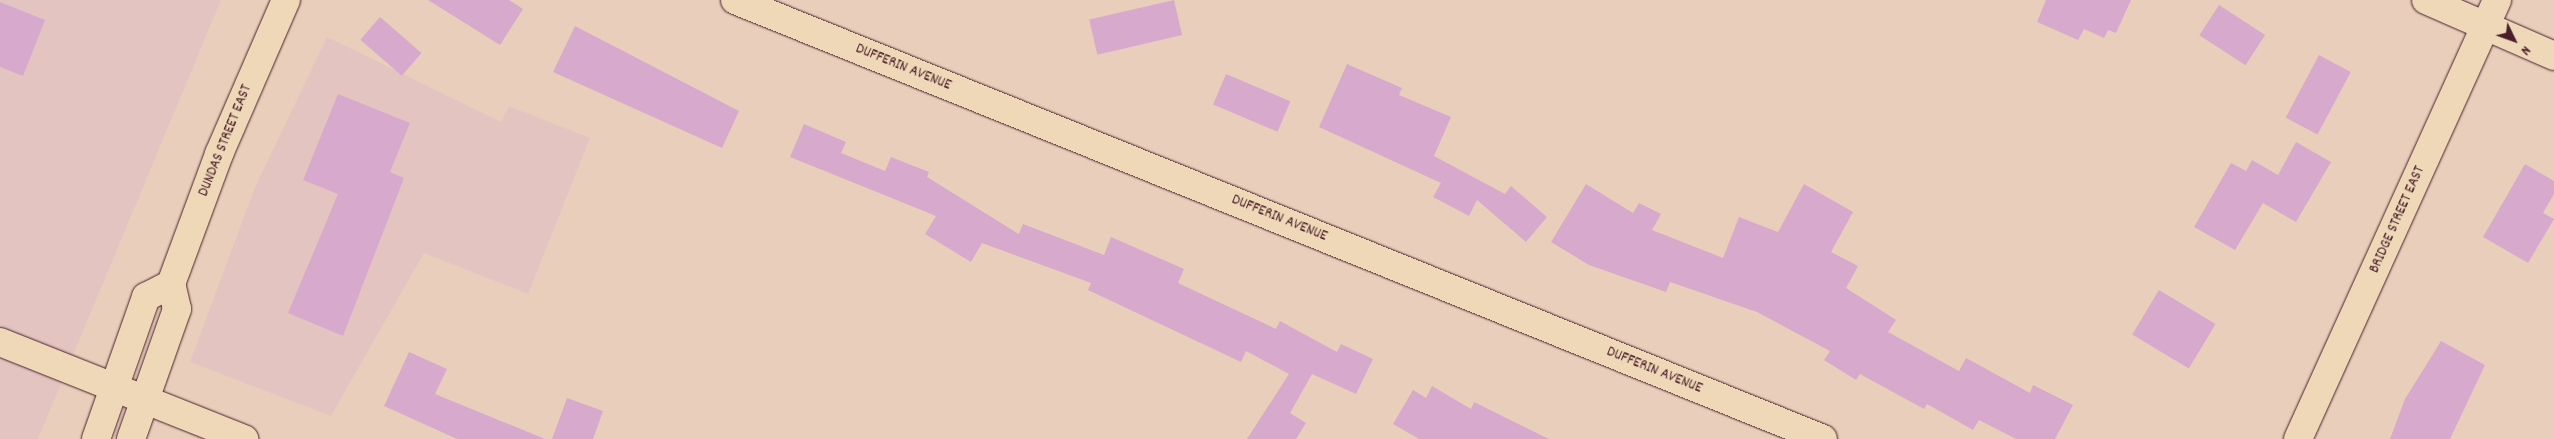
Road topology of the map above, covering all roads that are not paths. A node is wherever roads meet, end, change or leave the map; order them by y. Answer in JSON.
{"nodes":[{"id":1,"x":286,"y":0,"type":"edge"},
{"id":2,"x":734,"y":0,"type":"edge"},
{"id":3,"x":2426,"y":0,"type":"edge"},
{"id":4,"x":2497,"y":0,"type":"edge"},
{"id":5,"x":2486,"y":26,"type":"junction"},
{"id":6,"x":2554,"y":56,"type":"edge"},
{"id":7,"x":171,"y":284,"type":"junction"},
{"id":8,"x":0,"y":342,"type":"edge"},
{"id":9,"x":113,"y":388,"type":"junction"},
{"id":10,"x":145,"y":401,"type":"junction"},
{"id":11,"x":96,"y":439,"type":"edge"},
{"id":12,"x":131,"y":439,"type":"edge"},
{"id":13,"x":244,"y":439,"type":"edge"},
{"id":14,"x":1823,"y":439,"type":"edge"},
{"id":15,"x":2298,"y":439,"type":"edge"}],
"edges":[{"from":1,"to":7,"type":"street","name":"DUNDAS STREET EAST"},
{"from":2,"to":14,"type":"street","name":"DUFFERIN AVENUE"},
{"from":3,"to":5,"type":"street"},
{"from":4,"to":5,"type":"street","name":"BRIDGE STREET EAST"},
{"from":5,"to":6,"type":"street"},
{"from":5,"to":15,"type":"street","name":"BRIDGE STREET EAST"},
{"from":7,"to":9,"type":"street"},
{"from":7,"to":10,"type":"street"},
{"from":8,"to":9,"type":"street"},
{"from":9,"to":10,"type":"street"},
{"from":9,"to":11,"type":"street"},
{"from":10,"to":12,"type":"street"},
{"from":10,"to":13,"type":"street"}]}
